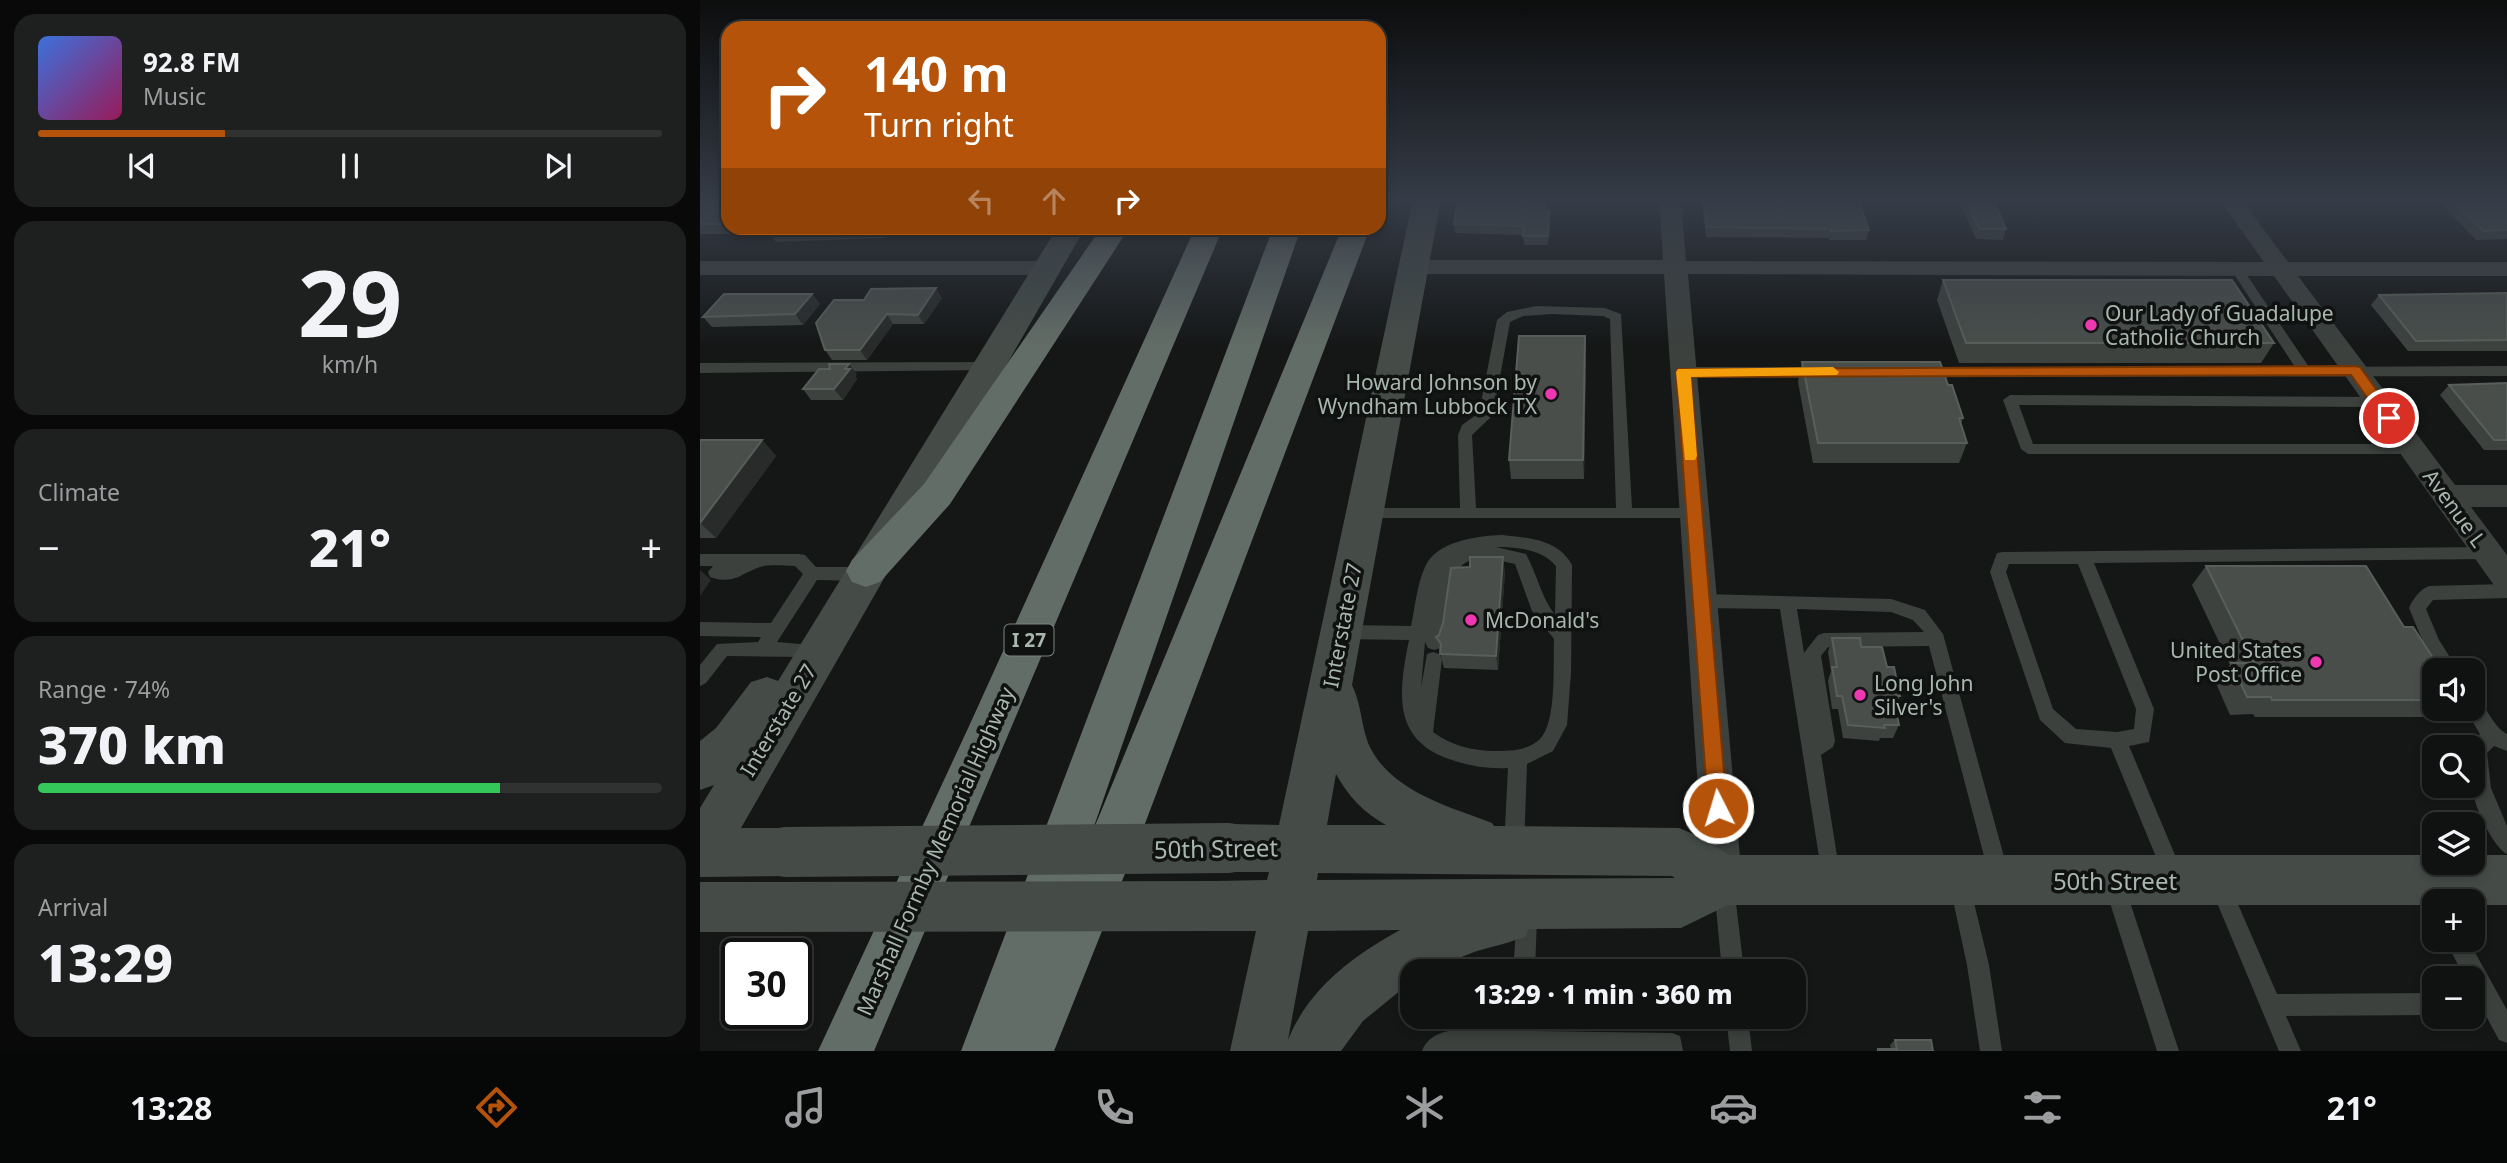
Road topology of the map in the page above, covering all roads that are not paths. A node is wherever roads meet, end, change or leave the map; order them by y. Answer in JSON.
{"nodes":[{"id":1,"x":1059,"y":248,"type":"edge"},
{"id":2,"x":1102,"y":248,"type":"edge"},
{"id":3,"x":1200,"y":248,"type":"edge"},
{"id":4,"x":1280,"y":248,"type":"edge"},
{"id":5,"x":1348,"y":248,"type":"edge"},
{"id":6,"x":1417,"y":248,"type":"edge"},
{"id":7,"x":1674,"y":248,"type":"edge"},
{"id":8,"x":2266,"y":248,"type":"edge"},
{"id":9,"x":1413,"y":267,"type":"junction"},
{"id":10,"x":1675,"y":267,"type":"junction"},
{"id":11,"x":700,"y":268,"type":"edge"},
{"id":12,"x":1048,"y":268,"type":"junction"},
{"id":13,"x":2236,"y":268,"type":"junction"},
{"id":14,"x":2281,"y":269,"type":"junction"},
{"id":15,"x":2507,"y":269,"type":"edge"},
{"id":16,"x":989,"y":367,"type":"junction"},
{"id":17,"x":700,"y":368,"type":"edge"},
{"id":18,"x":2305,"y":371,"type":"junction"},
{"id":19,"x":2355,"y":371,"type":"junction"},
{"id":20,"x":2507,"y":371,"type":"edge"},
{"id":21,"x":1683,"y":372,"type":"junction"},
{"id":22,"x":1835,"y":372,"type":"edge"},
{"id":23,"x":1905,"y":372,"type":"edge"},
{"id":24,"x":2377,"y":402,"type":"junction"},
{"id":25,"x":2411,"y":449,"type":"junction"},
{"id":26,"x":2445,"y":496,"type":"junction"},
{"id":27,"x":2507,"y":496,"type":"edge"},
{"id":28,"x":1363,"y":514,"type":"junction"},
{"id":29,"x":1468,"y":514,"type":"junction"},
{"id":30,"x":1624,"y":514,"type":"junction"},
{"id":31,"x":1695,"y":514,"type":"junction"},
{"id":32,"x":2488,"y":554,"type":"junction"},
{"id":33,"x":2083,"y":557,"type":"junction"},
{"id":34,"x":700,"y":560,"type":"edge"},
{"id":35,"x":760,"y":560,"type":"junction"},
{"id":36,"x":716,"y":572,"type":"dead end"},
{"id":37,"x":812,"y":573,"type":"junction"},
{"id":38,"x":2507,"y":579,"type":"edge"},
{"id":39,"x":859,"y":582,"type":"junction"},
{"id":40,"x":2507,"y":591,"type":"edge"},
{"id":41,"x":1701,"y":601,"type":"junction"},
{"id":42,"x":1787,"y":602,"type":"junction"},
{"id":43,"x":700,"y":629,"type":"edge"},
{"id":44,"x":1563,"y":638,"type":"junction"},
{"id":45,"x":1935,"y":639,"type":"junction"},
{"id":46,"x":790,"y":640,"type":"junction"},
{"id":47,"x":1338,"y":643,"type":"junction"},
{"id":48,"x":1429,"y":645,"type":"junction"},
{"id":49,"x":763,"y":649,"type":"junction"},
{"id":50,"x":2441,"y":658,"type":"edge"},
{"id":51,"x":700,"y":678,"type":"edge"},
{"id":52,"x":2484,"y":721,"type":"edge"},
{"id":53,"x":1423,"y":733,"type":"junction"},
{"id":54,"x":2499,"y":739,"type":"edge"},
{"id":55,"x":2117,"y":740,"type":"junction"},
{"id":56,"x":1811,"y":751,"type":"junction"},
{"id":57,"x":1518,"y":759,"type":"junction"},
{"id":58,"x":700,"y":769,"type":"edge"},
{"id":59,"x":2507,"y":844,"type":"edge"},
{"id":60,"x":1298,"y":847,"type":"junction"},
{"id":61,"x":1507,"y":849,"type":"junction"},
{"id":62,"x":700,"y":852,"type":"edge"},
{"id":63,"x":1723,"y":880,"type":"junction"},
{"id":64,"x":1831,"y":880,"type":"junction"},
{"id":65,"x":1980,"y":880,"type":"junction"},
{"id":66,"x":2113,"y":880,"type":"junction"},
{"id":67,"x":2196,"y":880,"type":"junction"},
{"id":68,"x":2507,"y":880,"type":"edge"},
{"id":69,"x":2443,"y":889,"type":"edge"},
{"id":70,"x":2422,"y":891,"type":"edge"},
{"id":71,"x":1583,"y":904,"type":"junction"},
{"id":72,"x":700,"y":906,"type":"edge"},
{"id":73,"x":1286,"y":906,"type":"junction"},
{"id":74,"x":1527,"y":914,"type":"junction"},
{"id":75,"x":1525,"y":959,"type":"edge"},
{"id":76,"x":1731,"y":959,"type":"edge"},
{"id":77,"x":2422,"y":1004,"type":"edge"},
{"id":78,"x":2270,"y":1005,"type":"junction"},
{"id":79,"x":2485,"y":1007,"type":"edge"},
{"id":80,"x":1523,"y":1029,"type":"edge"},
{"id":81,"x":1738,"y":1029,"type":"edge"},
{"id":82,"x":2507,"y":1032,"type":"edge"},
{"id":83,"x":1523,"y":1042,"type":"junction"},
{"id":84,"x":2164,"y":1047,"type":"edge"},
{"id":85,"x":846,"y":1051,"type":"edge"},
{"id":86,"x":989,"y":1051,"type":"edge"},
{"id":87,"x":1026,"y":1051,"type":"edge"},
{"id":88,"x":1258,"y":1051,"type":"edge"},
{"id":89,"x":1311,"y":1051,"type":"edge"},
{"id":90,"x":1433,"y":1051,"type":"edge"},
{"id":91,"x":1672,"y":1051,"type":"edge"},
{"id":92,"x":1741,"y":1051,"type":"edge"},
{"id":93,"x":1991,"y":1051,"type":"edge"},
{"id":94,"x":2290,"y":1051,"type":"edge"}],
"edges":[{"from":1,"to":12,"type":"main road","name":"Interstate 27"},
{"from":2,"to":39,"type":"highway"},
{"from":3,"to":85,"type":"highway","name":"Marshall Formby Memorial Highway","number":"I 27"},
{"from":4,"to":86,"type":"highway"},
{"from":5,"to":87,"type":"highway"},
{"from":6,"to":9,"type":"main road","name":"Interstate 27"},
{"from":7,"to":10,"type":"street"},
{"from":8,"to":14,"type":"street","name":"Avenue L"},
{"from":9,"to":10,"type":"street"},
{"from":9,"to":28,"type":"main road","name":"Interstate 27"},
{"from":10,"to":13,"type":"street"},
{"from":10,"to":21,"type":"street"},
{"from":11,"to":12,"type":"street"},
{"from":12,"to":16,"type":"main road","name":"Interstate 27"},
{"from":13,"to":14,"type":"street"},
{"from":13,"to":18,"type":"lane"},
{"from":14,"to":15,"type":"street"},
{"from":14,"to":19,"type":"street","name":"Avenue L"},
{"from":16,"to":17,"type":"lane"},
{"from":16,"to":39,"type":"main road","name":"Interstate 27"},
{"from":18,"to":19,"type":"lane"},
{"from":18,"to":23,"type":"lane"},
{"from":19,"to":20,"type":"lane"},
{"from":19,"to":24,"type":"street","name":"Avenue L"},
{"from":21,"to":22,"type":"lane"},
{"from":21,"to":31,"type":"street"},
{"from":24,"to":25,"type":"street","name":"Avenue L"},
{"from":24,"to":25,"type":"lane"},
{"from":25,"to":26,"type":"street","name":"Avenue L"},
{"from":26,"to":27,"type":"street"},
{"from":26,"to":32,"type":"street","name":"Avenue L"},
{"from":28,"to":29,"type":"lane"},
{"from":28,"to":47,"type":"main road","name":"Interstate 27"},
{"from":29,"to":30,"type":"lane"},
{"from":29,"to":30,"type":"lane"},
{"from":30,"to":31,"type":"lane"},
{"from":31,"to":41,"type":"street"},
{"from":32,"to":33,"type":"lane"},
{"from":32,"to":38,"type":"street","name":"Avenue L"},
{"from":33,"to":55,"type":"lane"},
{"from":33,"to":55,"type":"lane"},
{"from":34,"to":35,"type":"lane"},
{"from":35,"to":36,"type":"lane"},
{"from":35,"to":37,"type":"lane"},
{"from":37,"to":39,"type":"lane"},
{"from":37,"to":46,"type":"lane"},
{"from":39,"to":46,"type":"main road"},
{"from":39,"to":62,"type":"main road","name":"Interstate 27"},
{"from":40,"to":50,"type":"lane"},
{"from":41,"to":42,"type":"lane"},
{"from":41,"to":63,"type":"street"},
{"from":42,"to":45,"type":"lane"},
{"from":42,"to":56,"type":"lane"},
{"from":43,"to":46,"type":"lane"},
{"from":44,"to":48,"type":"lane"},
{"from":44,"to":48,"type":"lane"},
{"from":44,"to":57,"type":"lane"},
{"from":45,"to":56,"type":"lane"},
{"from":45,"to":65,"type":"lane"},
{"from":46,"to":49,"type":"lane"},
{"from":46,"to":49,"type":"lane"},
{"from":46,"to":58,"type":"main road"},
{"from":47,"to":48,"type":"lane"},
{"from":47,"to":60,"type":"main road","name":"Interstate 27"},
{"from":47,"to":61,"type":"main road"},
{"from":48,"to":53,"type":"lane"},
{"from":48,"to":53,"type":"lane"},
{"from":49,"to":51,"type":"lane"},
{"from":52,"to":54,"type":"lane"},
{"from":53,"to":57,"type":"lane"},
{"from":54,"to":59,"type":"lane"},
{"from":55,"to":67,"type":"lane"},
{"from":56,"to":64,"type":"lane"},
{"from":57,"to":61,"type":"lane"},
{"from":60,"to":61,"type":"main road","name":"50th Street"},
{"from":60,"to":62,"type":"main road","name":"50th Street","bridge":true},
{"from":60,"to":73,"type":"main road","name":"Interstate 27"},
{"from":61,"to":63,"type":"main road","name":"50th Street"},
{"from":63,"to":64,"type":"main road","name":"50th Street"},
{"from":63,"to":71,"type":"main road","name":"50th Street"},
{"from":63,"to":76,"type":"lane"},
{"from":64,"to":65,"type":"main road","name":"50th Street"},
{"from":65,"to":66,"type":"main road","name":"50th Street"},
{"from":65,"to":93,"type":"lane"},
{"from":66,"to":67,"type":"main road","name":"50th Street"},
{"from":66,"to":84,"type":"lane"},
{"from":67,"to":70,"type":"main road","name":"50th Street"},
{"from":67,"to":78,"type":"lane"},
{"from":68,"to":69,"type":"main road","name":"50th Street"},
{"from":71,"to":73,"type":"main road","name":"50th Street"},
{"from":71,"to":74,"type":"main road"},
{"from":72,"to":73,"type":"main road","name":"50th Street","bridge":true},
{"from":73,"to":88,"type":"main road","name":"Interstate 27"},
{"from":74,"to":75,"type":"lane"},
{"from":74,"to":89,"type":"main road"},
{"from":77,"to":78,"type":"lane"},
{"from":78,"to":94,"type":"lane"},
{"from":79,"to":82,"type":"lane"},
{"from":80,"to":83,"type":"lane"},
{"from":81,"to":92,"type":"lane"},
{"from":83,"to":90,"type":"lane"},
{"from":83,"to":91,"type":"lane"}]}
